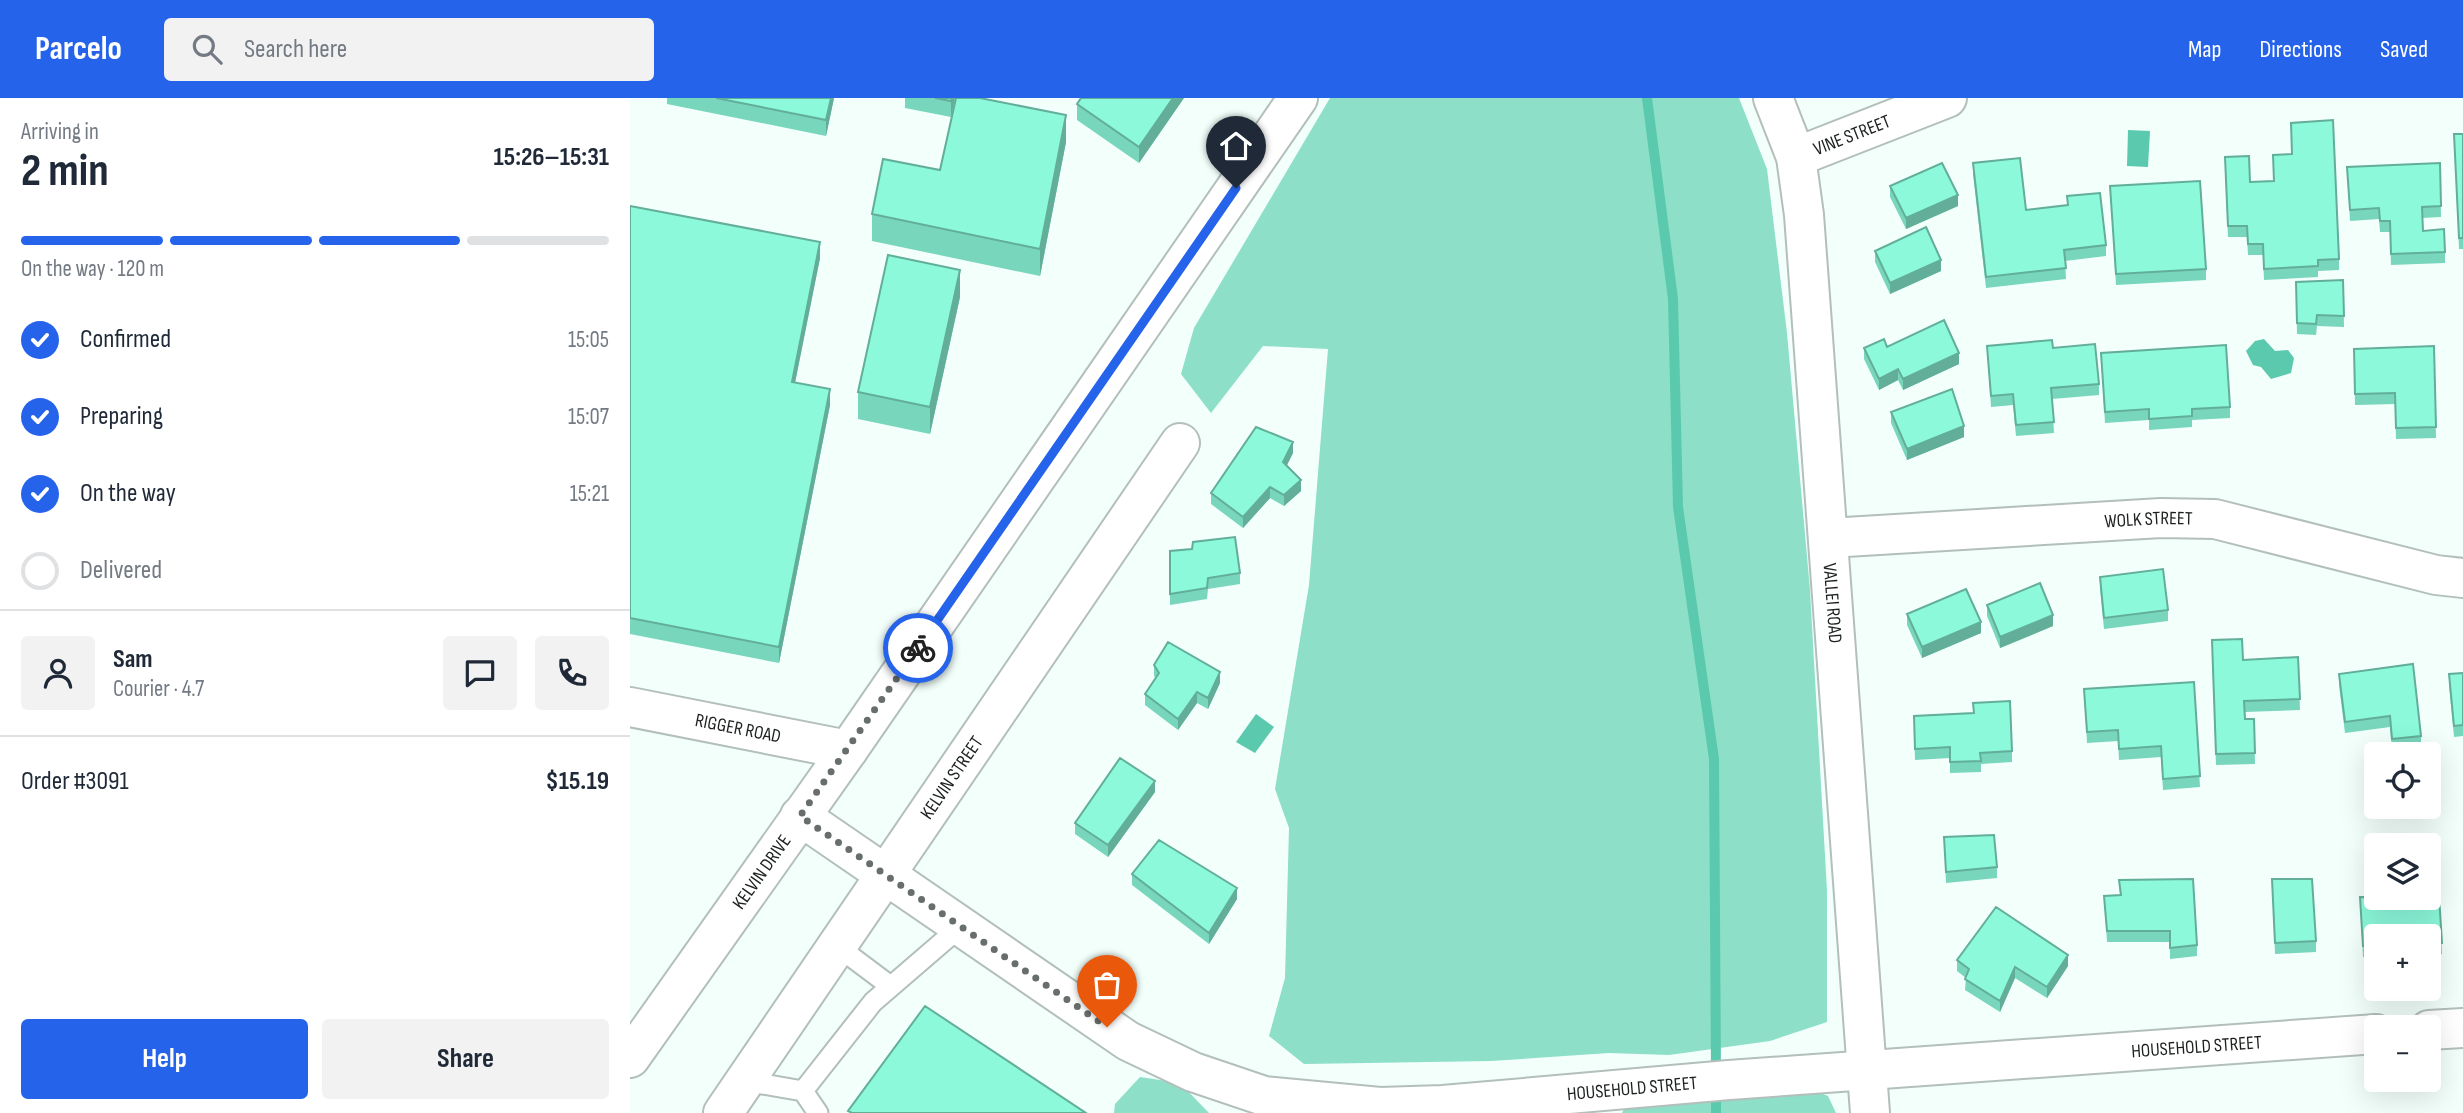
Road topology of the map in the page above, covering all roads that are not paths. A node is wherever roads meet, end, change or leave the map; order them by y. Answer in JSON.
{"nodes":[{"id":1,"x":1298,"y":98,"type":"edge"},
{"id":2,"x":1773,"y":98,"type":"edge"},
{"id":3,"x":1947,"y":98,"type":"edge"},
{"id":4,"x":1796,"y":157,"type":"junction"},
{"id":5,"x":1180,"y":443,"type":"dead end"},
{"id":6,"x":1829,"y":538,"type":"junction"},
{"id":7,"x":2463,"y":578,"type":"edge"},
{"id":8,"x":630,"y":707,"type":"edge"},
{"id":9,"x":848,"y":750,"type":"junction"},
{"id":10,"x":800,"y":816,"type":"junction"},
{"id":11,"x":886,"y":876,"type":"junction"},
{"id":12,"x":960,"y":926,"type":"junction"},
{"id":13,"x":838,"y":946,"type":"junction"},
{"id":14,"x":889,"y":985,"type":"junction"},
{"id":15,"x":2463,"y":1028,"type":"edge"},
{"id":16,"x":2441,"y":1029,"type":"edge"},
{"id":17,"x":2364,"y":1035,"type":"edge"},
{"id":18,"x":630,"y":1058,"type":"edge"},
{"id":19,"x":1866,"y":1070,"type":"junction"},
{"id":20,"x":745,"y":1081,"type":"junction"},
{"id":21,"x":803,"y":1091,"type":"junction"},
{"id":22,"x":1263,"y":1105,"type":"edge"},
{"id":23,"x":723,"y":1113,"type":"edge"},
{"id":24,"x":818,"y":1113,"type":"edge"},
{"id":25,"x":1870,"y":1113,"type":"edge"}],
"edges":[{"from":1,"to":9,"type":"street","name":"KELVIN DRIVE"},
{"from":2,"to":4,"type":"street","name":"VALLEI ROAD"},
{"from":3,"to":4,"type":"street","name":"VINE STREET"},
{"from":4,"to":6,"type":"street","name":"VALLEI ROAD"},
{"from":5,"to":11,"type":"street","name":"KELVIN STREET"},
{"from":6,"to":7,"type":"street","name":"WOLK STREET"},
{"from":6,"to":19,"type":"street","name":"VALLEI ROAD"},
{"from":8,"to":9,"type":"street","name":"RIGGER ROAD"},
{"from":9,"to":10,"type":"street","name":"KELVIN DRIVE"},
{"from":10,"to":11,"type":"street","name":"HOUSEHOLD STREET"},
{"from":10,"to":18,"type":"street","name":"KELVIN DRIVE"},
{"from":11,"to":12,"type":"street","name":"HOUSEHOLD STREET"},
{"from":11,"to":13,"type":"street","name":"KELVIN STREET"},
{"from":12,"to":14,"type":"lane"},
{"from":12,"to":22,"type":"street","name":"HOUSEHOLD STREET"},
{"from":13,"to":14,"type":"lane"},
{"from":13,"to":20,"type":"street","name":"KELVIN STREET"},
{"from":14,"to":21,"type":"lane"},
{"from":15,"to":16,"type":"street"},
{"from":17,"to":19,"type":"street","name":"HOUSEHOLD STREET"},
{"from":19,"to":22,"type":"street","name":"HOUSEHOLD STREET"},
{"from":19,"to":25,"type":"street","name":"VALLEI ROAD"},
{"from":20,"to":21,"type":"lane"},
{"from":20,"to":23,"type":"street","name":"KELVIN STREET"},
{"from":21,"to":24,"type":"lane"}]}
